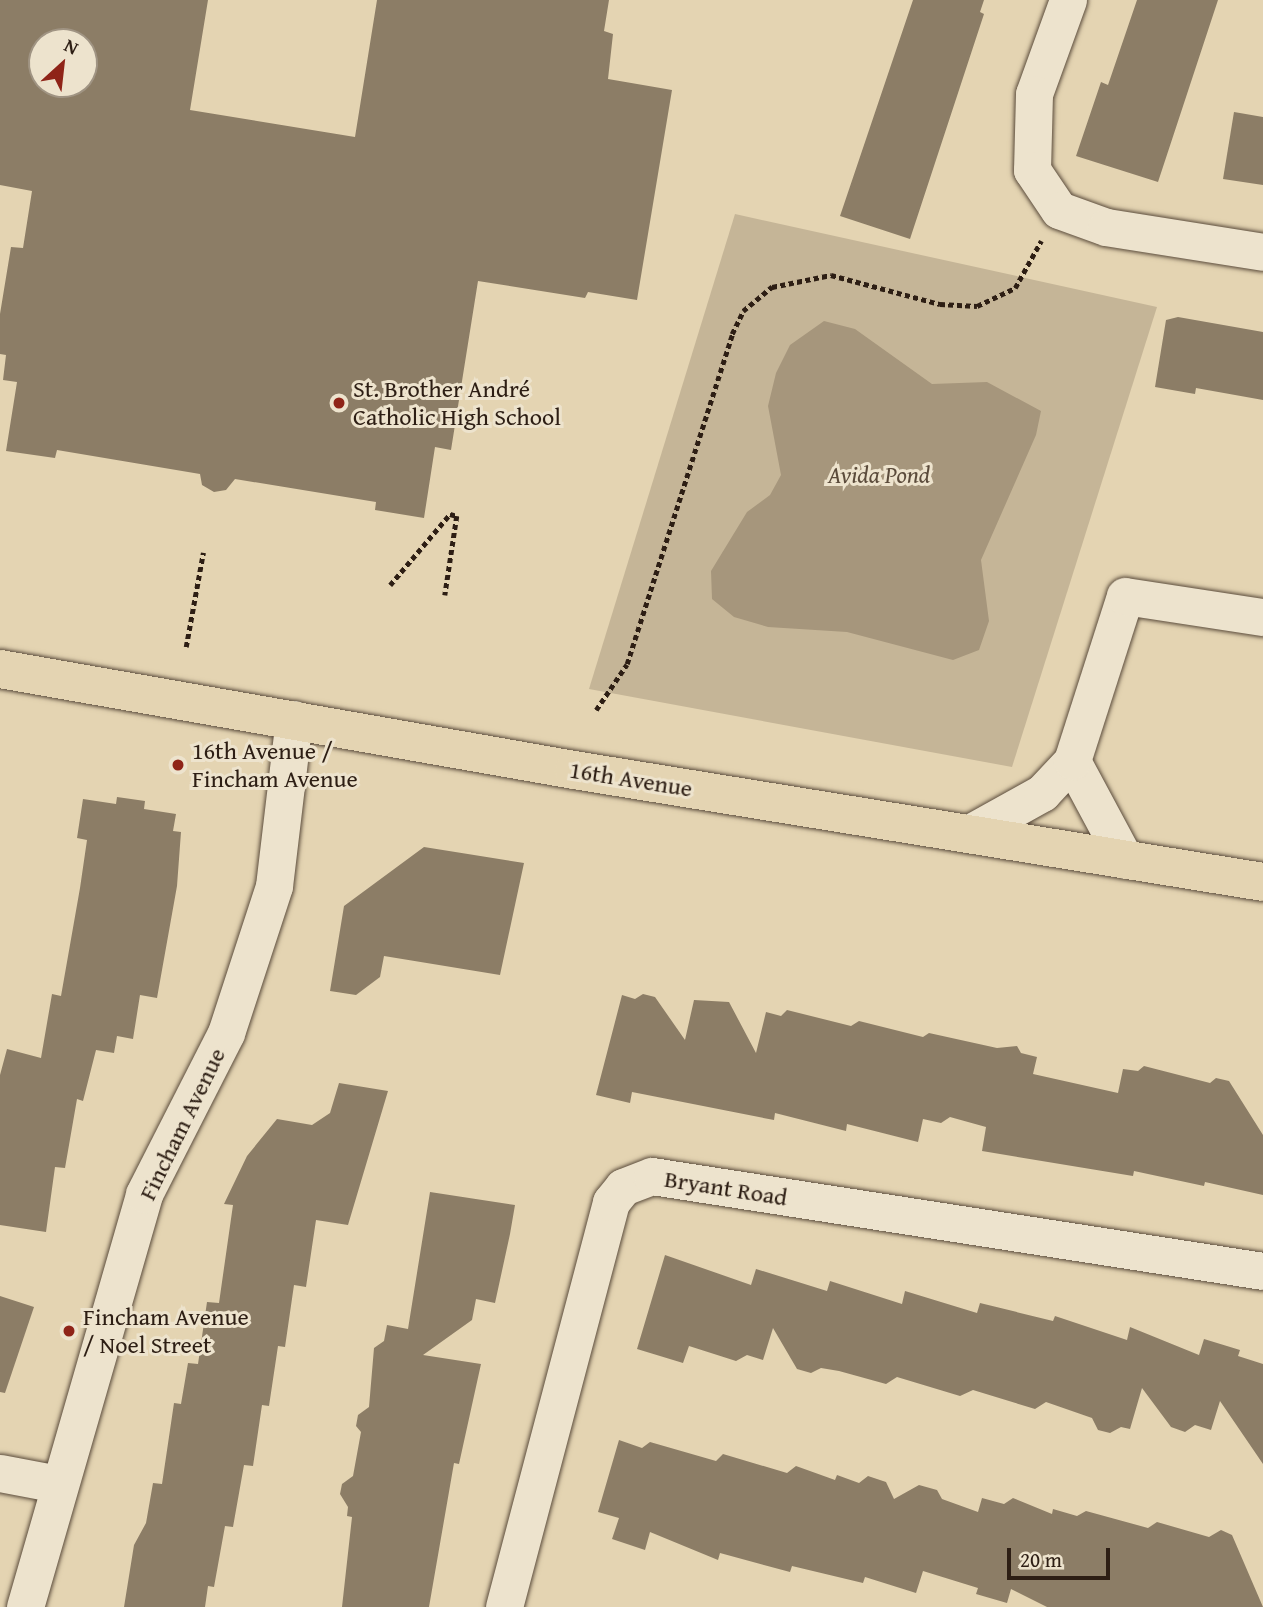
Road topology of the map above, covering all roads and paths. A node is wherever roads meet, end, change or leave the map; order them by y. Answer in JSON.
{"nodes":[{"id":1,"x":1068,"y":0,"type":"edge"},
{"id":2,"x":1059,"y":210,"type":"junction"},
{"id":3,"x":1263,"y":252,"type":"edge"},
{"id":4,"x":203,"y":553,"type":"dead end"},
{"id":5,"x":390,"y":585,"type":"dead end"},
{"id":6,"x":445,"y":594,"type":"dead end"},
{"id":7,"x":1263,"y":617,"type":"edge"},
{"id":8,"x":186,"y":648,"type":"dead end"},
{"id":9,"x":0,"y":669,"type":"edge"},
{"id":10,"x":596,"y":710,"type":"dead end"},
{"id":11,"x":294,"y":719,"type":"junction"},
{"id":12,"x":1072,"y":761,"type":"junction"},
{"id":13,"x":968,"y":834,"type":"junction"},
{"id":14,"x":1125,"y":860,"type":"junction"},
{"id":15,"x":1263,"y":882,"type":"edge"},
{"id":16,"x":1263,"y":1271,"type":"edge"},
{"id":17,"x":0,"y":1473,"type":"edge"},
{"id":18,"x":58,"y":1485,"type":"junction"},
{"id":19,"x":25,"y":1607,"type":"edge"},
{"id":20,"x":504,"y":1607,"type":"edge"}],
"edges":[{"from":1,"to":2,"type":"street"},
{"from":2,"to":3,"type":"street"},
{"from":2,"to":10,"type":"path"},
{"from":4,"to":8,"type":"path"},
{"from":5,"to":6,"type":"path"},
{"from":7,"to":12,"type":"street"},
{"from":9,"to":11,"type":"main road","name":"16th Avenue"},
{"from":11,"to":13,"type":"main road","name":"16th Avenue"},
{"from":11,"to":18,"type":"street","name":"Fincham Avenue"},
{"from":12,"to":13,"type":"street"},
{"from":12,"to":14,"type":"street"},
{"from":13,"to":14,"type":"main road","name":"16th Avenue"},
{"from":14,"to":15,"type":"main road","name":"16th Avenue"},
{"from":16,"to":20,"type":"street","name":"Bryant Road"},
{"from":17,"to":18,"type":"street"},
{"from":18,"to":19,"type":"street","name":"Fincham Avenue"}]}
